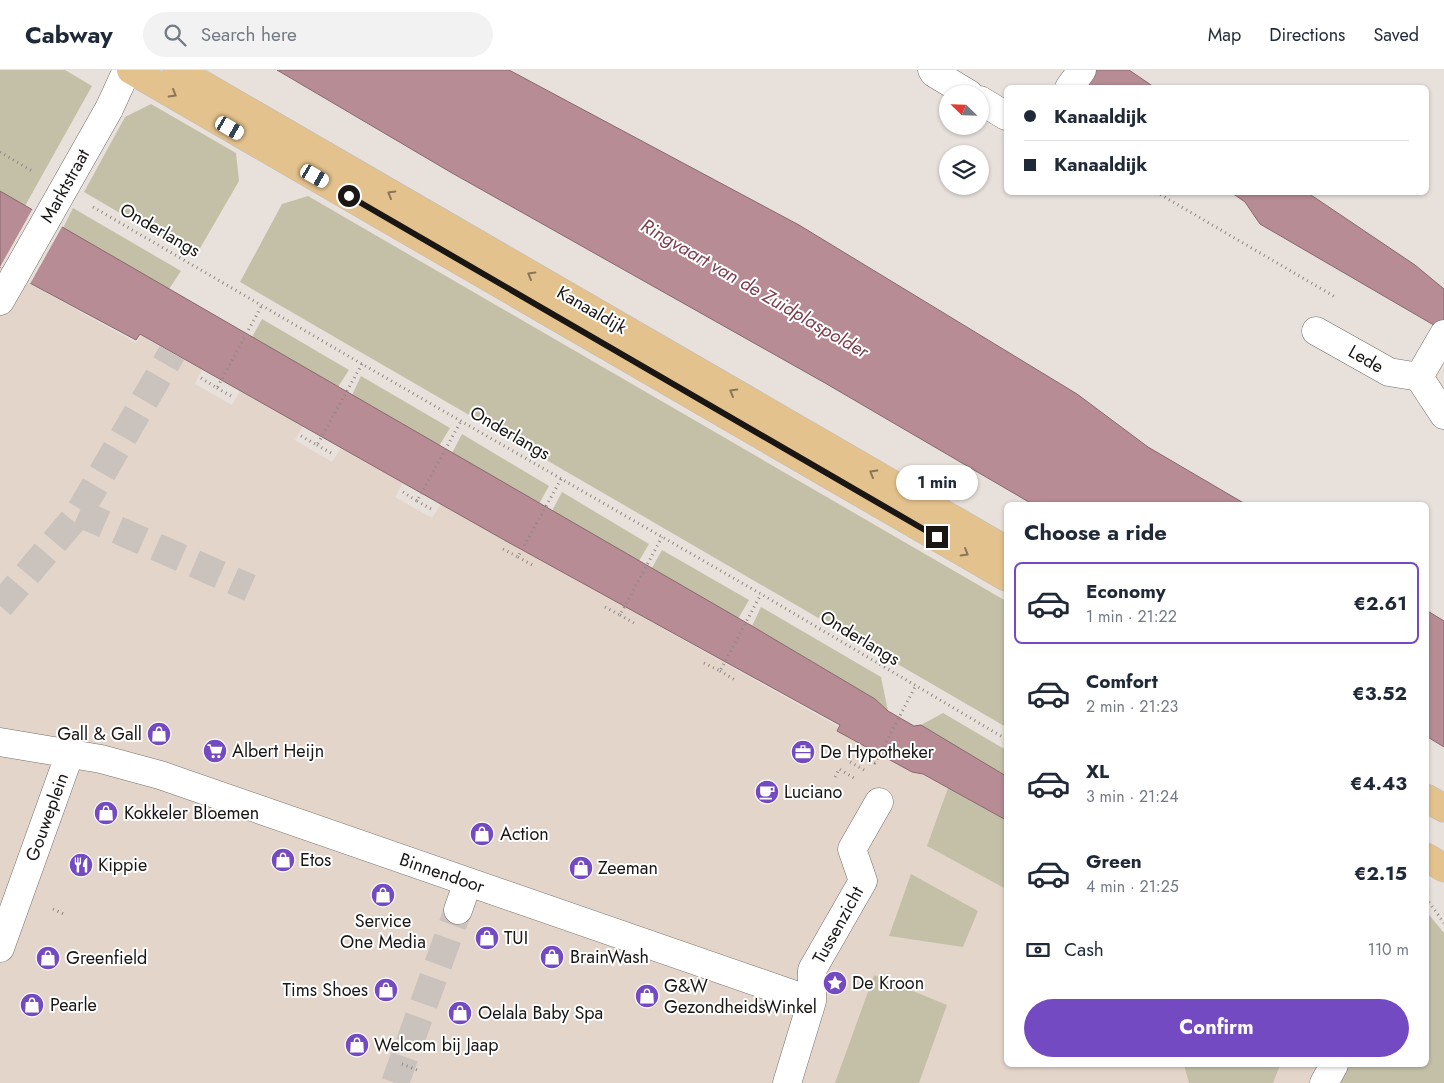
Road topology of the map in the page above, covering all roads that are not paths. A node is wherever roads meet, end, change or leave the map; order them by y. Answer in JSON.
{"nodes":[{"id":1,"x":129,"y":70,"type":"edge"},
{"id":2,"x":177,"y":70,"type":"edge"},
{"id":3,"x":932,"y":70,"type":"edge"},
{"id":4,"x":1082,"y":70,"type":"edge"},
{"id":5,"x":954,"y":85,"type":"edge"},
{"id":6,"x":1071,"y":85,"type":"edge"},
{"id":7,"x":989,"y":106,"type":"edge"},
{"id":8,"x":1004,"y":115,"type":"edge"},
{"id":9,"x":0,"y":301,"type":"edge"},
{"id":10,"x":1316,"y":331,"type":"road end"},
{"id":11,"x":1441,"y":339,"type":"edge"},
{"id":12,"x":1419,"y":377,"type":"junction"},
{"id":13,"x":1444,"y":414,"type":"edge"},
{"id":14,"x":1004,"y":549,"type":"edge"},
{"id":15,"x":1004,"y":576,"type":"edge"},
{"id":16,"x":0,"y":742,"type":"edge"},
{"id":17,"x":70,"y":753,"type":"junction"},
{"id":18,"x":1429,"y":800,"type":"edge"},
{"id":19,"x":879,"y":802,"type":"dead end"},
{"id":20,"x":1444,"y":808,"type":"edge"},
{"id":21,"x":1429,"y":859,"type":"edge"},
{"id":22,"x":1444,"y":868,"type":"edge"},
{"id":23,"x":468,"y":882,"type":"junction"},
{"id":24,"x":458,"y":910,"type":"tunnel mouth"},
{"id":25,"x":0,"y":948,"type":"edge"},
{"id":26,"x":812,"y":1001,"type":"junction"},
{"id":27,"x":1333,"y":1067,"type":"edge"},
{"id":28,"x":787,"y":1083,"type":"edge"},
{"id":29,"x":1324,"y":1083,"type":"edge"}],
"edges":[{"from":1,"to":9,"type":"street","name":"Marktstraat","bridge":true},
{"from":1,"to":15,"type":"main road","name":"Kanaaldijk","one_way":true},
{"from":14,"to":2,"type":"main road","name":"Kanaaldijk","one_way":true},
{"from":3,"to":5,"type":"street"},
{"from":4,"to":6,"type":"street"},
{"from":7,"to":8,"type":"street"},
{"from":10,"to":12,"type":"street","name":"Lede"},
{"from":11,"to":12,"type":"street"},
{"from":12,"to":13,"type":"street"},
{"from":16,"to":17,"type":"street","name":"Gouweplein"},
{"from":17,"to":23,"type":"street","name":"Binnendoor"},
{"from":17,"to":25,"type":"street","name":"Gouweplein"},
{"from":18,"to":20,"type":"main road"},
{"from":19,"to":26,"type":"street","name":"Tussenzicht"},
{"from":21,"to":22,"type":"main road"},
{"from":23,"to":24,"type":"street"},
{"from":23,"to":26,"type":"street","name":"Binnendoor"},
{"from":26,"to":28,"type":"street","name":"Tussenzicht"},
{"from":27,"to":29,"type":"street"}]}
